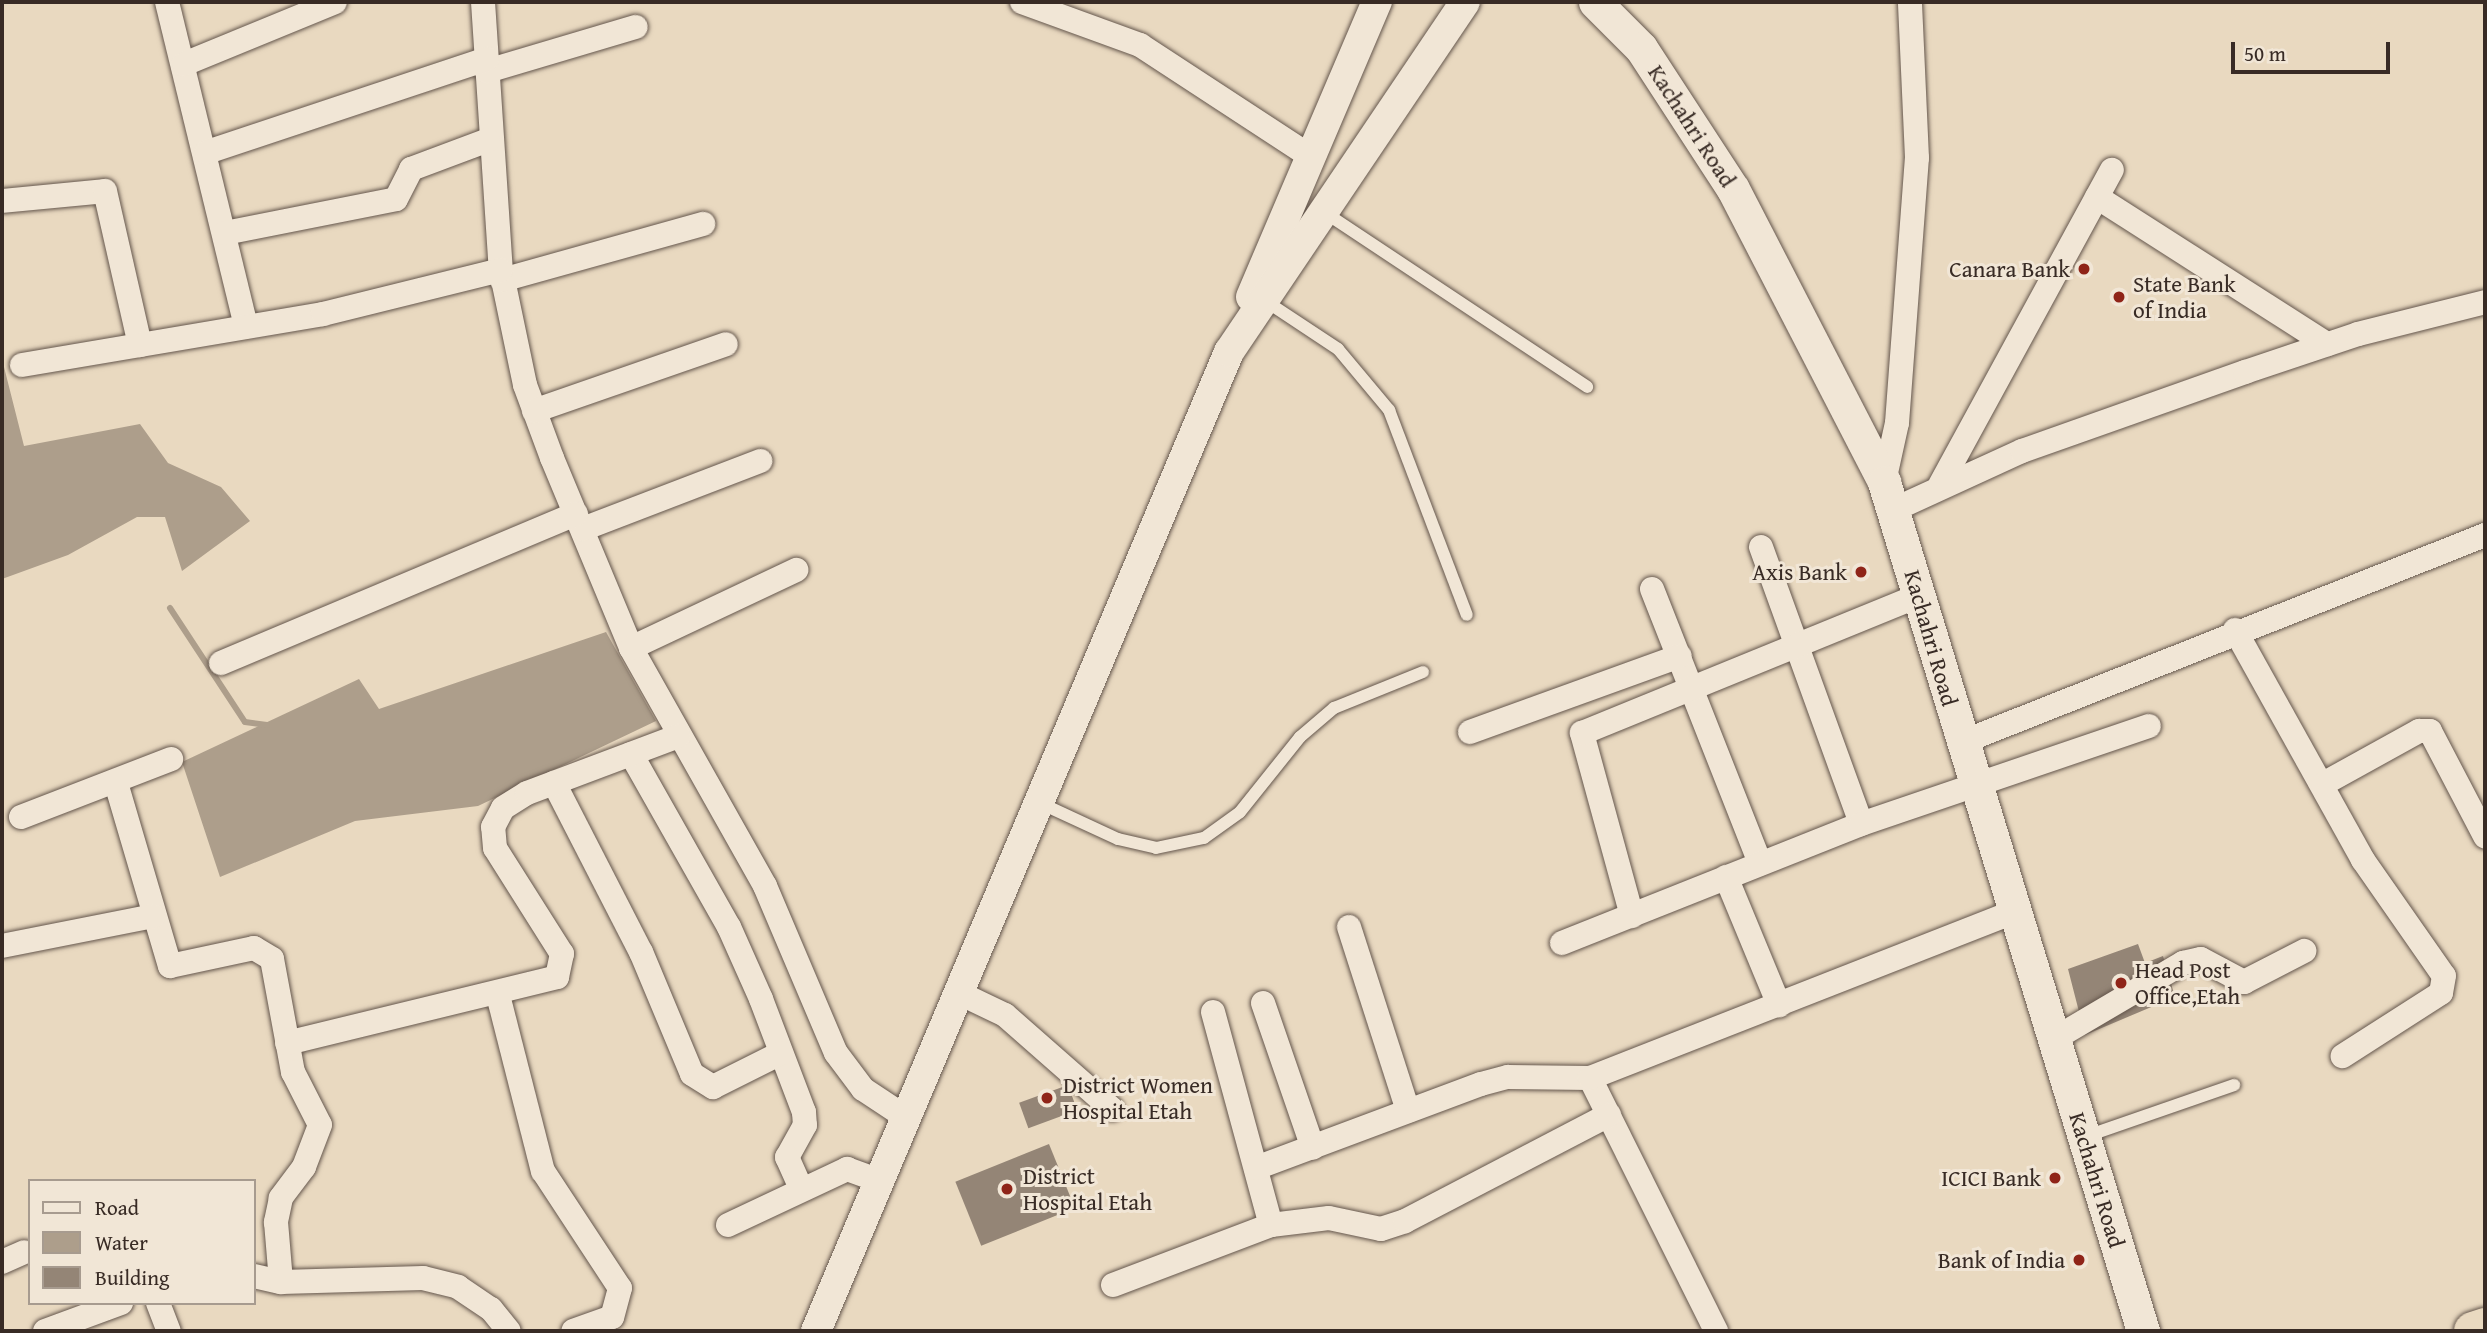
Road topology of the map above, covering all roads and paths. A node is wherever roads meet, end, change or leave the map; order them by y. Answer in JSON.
{"nodes":[{"id":1,"x":167,"y":2,"type":"edge"},
{"id":2,"x":335,"y":2,"type":"edge"},
{"id":3,"x":483,"y":2,"type":"edge"},
{"id":4,"x":1022,"y":2,"type":"edge"},
{"id":5,"x":1377,"y":2,"type":"edge"},
{"id":6,"x":1465,"y":2,"type":"edge"},
{"id":7,"x":1595,"y":2,"type":"edge"},
{"id":8,"x":1910,"y":2,"type":"edge"},
{"id":9,"x":636,"y":27,"type":"dead end"},
{"id":10,"x":184,"y":64,"type":"junction"},
{"id":11,"x":487,"y":65,"type":"junction"},
{"id":12,"x":488,"y":141,"type":"junction"},
{"id":13,"x":207,"y":152,"type":"junction"},
{"id":14,"x":1308,"y":155,"type":"junction"},
{"id":15,"x":2112,"y":170,"type":"dead end"},
{"id":16,"x":2097,"y":197,"type":"junction"},
{"id":17,"x":2,"y":201,"type":"edge"},
{"id":18,"x":1323,"y":212,"type":"junction"},
{"id":19,"x":703,"y":224,"type":"dead end"},
{"id":20,"x":225,"y":233,"type":"junction"},
{"id":21,"x":501,"y":275,"type":"junction"},
{"id":22,"x":1264,"y":300,"type":"junction"},
{"id":23,"x":2485,"y":302,"type":"edge"},
{"id":24,"x":246,"y":327,"type":"junction"},
{"id":25,"x":726,"y":344,"type":"dead end"},
{"id":26,"x":2327,"y":344,"type":"junction"},
{"id":27,"x":140,"y":345,"type":"junction"},
{"id":28,"x":1229,"y":352,"type":"junction"},
{"id":29,"x":22,"y":365,"type":"dead end"},
{"id":30,"x":1587,"y":387,"type":"dead end"},
{"id":31,"x":534,"y":411,"type":"junction"},
{"id":32,"x":760,"y":461,"type":"dead end"},
{"id":33,"x":1940,"y":485,"type":"junction"},
{"id":34,"x":1888,"y":496,"type":"junction"},
{"id":35,"x":579,"y":521,"type":"junction"},
{"id":36,"x":2485,"y":535,"type":"edge"},
{"id":37,"x":1761,"y":547,"type":"dead end"},
{"id":38,"x":796,"y":570,"type":"dead end"},
{"id":39,"x":1652,"y":589,"type":"dead end"},
{"id":40,"x":1920,"y":595,"type":"junction"},
{"id":41,"x":1467,"y":615,"type":"dead end"},
{"id":42,"x":2235,"y":630,"type":"junction"},
{"id":43,"x":1793,"y":642,"type":"junction"},
{"id":44,"x":631,"y":648,"type":"junction"},
{"id":45,"x":1680,"y":656,"type":"junction"},
{"id":46,"x":221,"y":663,"type":"dead end"},
{"id":47,"x":1423,"y":672,"type":"dead end"},
{"id":48,"x":1692,"y":685,"type":"junction"},
{"id":49,"x":2148,"y":726,"type":"dead end"},
{"id":50,"x":1470,"y":732,"type":"dead end"},
{"id":51,"x":679,"y":736,"type":"junction"},
{"id":52,"x":1961,"y":743,"type":"junction"},
{"id":53,"x":631,"y":754,"type":"junction"},
{"id":54,"x":171,"y":759,"type":"dead end"},
{"id":55,"x":116,"y":783,"type":"junction"},
{"id":56,"x":554,"y":783,"type":"junction"},
{"id":57,"x":2323,"y":784,"type":"junction"},
{"id":58,"x":1976,"y":788,"type":"junction"},
{"id":59,"x":1040,"y":803,"type":"junction"},
{"id":60,"x":21,"y":817,"type":"dead end"},
{"id":61,"x":1861,"y":824,"type":"junction"},
{"id":62,"x":2485,"y":836,"type":"edge"},
{"id":63,"x":1760,"y":863,"type":"junction"},
{"id":64,"x":1726,"y":877,"type":"junction"},
{"id":65,"x":2016,"y":911,"type":"junction"},
{"id":66,"x":153,"y":916,"type":"junction"},
{"id":67,"x":1632,"y":916,"type":"junction"},
{"id":68,"x":1349,"y":927,"type":"dead end"},
{"id":69,"x":1562,"y":943,"type":"dead end"},
{"id":70,"x":2,"y":946,"type":"edge"},
{"id":71,"x":2304,"y":951,"type":"dead end"},
{"id":72,"x":959,"y":993,"type":"junction"},
{"id":73,"x":498,"y":995,"type":"junction"},
{"id":74,"x":1263,"y":1003,"type":"dead end"},
{"id":75,"x":1779,"y":1005,"type":"junction"},
{"id":76,"x":1213,"y":1012,"type":"dead end"},
{"id":77,"x":2054,"y":1039,"type":"junction"},
{"id":78,"x":287,"y":1043,"type":"junction"},
{"id":79,"x":781,"y":1053,"type":"junction"},
{"id":80,"x":2343,"y":1056,"type":"dead end"},
{"id":81,"x":1590,"y":1078,"type":"junction"},
{"id":82,"x":2234,"y":1085,"type":"dead end"},
{"id":83,"x":1112,"y":1109,"type":"dead end"},
{"id":84,"x":1408,"y":1111,"type":"junction"},
{"id":85,"x":1609,"y":1115,"type":"junction"},
{"id":86,"x":906,"y":1118,"type":"junction"},
{"id":87,"x":2084,"y":1137,"type":"junction"},
{"id":88,"x":1313,"y":1148,"type":"junction"},
{"id":89,"x":1255,"y":1168,"type":"junction"},
{"id":90,"x":880,"y":1181,"type":"junction"},
{"id":91,"x":802,"y":1189,"type":"junction"},
{"id":92,"x":728,"y":1225,"type":"dead end"},
{"id":93,"x":1271,"y":1225,"type":"junction"},
{"id":94,"x":256,"y":1276,"type":"edge"},
{"id":95,"x":281,"y":1282,"type":"junction"},
{"id":96,"x":1113,"y":1285,"type":"dead end"},
{"id":97,"x":116,"y":1305,"type":"edge"},
{"id":98,"x":159,"y":1305,"type":"edge"},
{"id":99,"x":2485,"y":1326,"type":"edge"},
{"id":100,"x":45,"y":1331,"type":"edge"},
{"id":101,"x":169,"y":1331,"type":"edge"},
{"id":102,"x":509,"y":1331,"type":"edge"},
{"id":103,"x":573,"y":1331,"type":"edge"},
{"id":104,"x":816,"y":1331,"type":"edge"},
{"id":105,"x":1716,"y":1331,"type":"edge"},
{"id":106,"x":2143,"y":1331,"type":"edge"},
{"id":107,"x":2473,"y":1331,"type":"edge"}],
"edges":[{"from":1,"to":10,"type":"street"},
{"from":2,"to":10,"type":"street"},
{"from":3,"to":11,"type":"street"},
{"from":4,"to":14,"type":"street"},
{"from":5,"to":14,"type":"street"},
{"from":6,"to":18,"type":"street"},
{"from":7,"to":34,"type":"main road","name":"Kachahri Road"},
{"from":8,"to":34,"type":"street"},
{"from":9,"to":11,"type":"street"},
{"from":10,"to":13,"type":"street"},
{"from":11,"to":12,"type":"street"},
{"from":11,"to":13,"type":"street"},
{"from":12,"to":20,"type":"street"},
{"from":12,"to":21,"type":"street"},
{"from":13,"to":20,"type":"street"},
{"from":14,"to":28,"type":"street"},
{"from":15,"to":16,"type":"street"},
{"from":16,"to":26,"type":"street"},
{"from":16,"to":33,"type":"street"},
{"from":17,"to":27,"type":"street"},
{"from":18,"to":22,"type":"street"},
{"from":18,"to":30,"type":"lane"},
{"from":19,"to":21,"type":"street"},
{"from":20,"to":24,"type":"street"},
{"from":21,"to":24,"type":"street"},
{"from":21,"to":31,"type":"street"},
{"from":22,"to":28,"type":"street"},
{"from":22,"to":41,"type":"lane"},
{"from":23,"to":26,"type":"street"},
{"from":24,"to":27,"type":"street"},
{"from":25,"to":31,"type":"street"},
{"from":26,"to":33,"type":"street"},
{"from":27,"to":29,"type":"street"},
{"from":28,"to":59,"type":"street"},
{"from":31,"to":35,"type":"street"},
{"from":32,"to":35,"type":"street"},
{"from":33,"to":34,"type":"street"},
{"from":34,"to":40,"type":"main road","name":"Kachahri Road"},
{"from":35,"to":44,"type":"street"},
{"from":35,"to":46,"type":"street"},
{"from":36,"to":42,"type":"street"},
{"from":37,"to":43,"type":"street"},
{"from":38,"to":44,"type":"street"},
{"from":39,"to":45,"type":"street"},
{"from":40,"to":43,"type":"street"},
{"from":40,"to":52,"type":"main road","name":"Kachahri Road"},
{"from":42,"to":52,"type":"street"},
{"from":42,"to":57,"type":"street"},
{"from":43,"to":48,"type":"street"},
{"from":43,"to":61,"type":"street"},
{"from":44,"to":51,"type":"street"},
{"from":45,"to":48,"type":"street"},
{"from":45,"to":50,"type":"street"},
{"from":47,"to":59,"type":"lane"},
{"from":48,"to":63,"type":"street"},
{"from":48,"to":67,"type":"street"},
{"from":49,"to":58,"type":"street"},
{"from":51,"to":53,"type":"street"},
{"from":51,"to":86,"type":"street"},
{"from":52,"to":58,"type":"main road","name":"Kachahri Road"},
{"from":53,"to":56,"type":"street"},
{"from":53,"to":79,"type":"street"},
{"from":54,"to":55,"type":"street"},
{"from":55,"to":60,"type":"street"},
{"from":55,"to":66,"type":"street"},
{"from":56,"to":73,"type":"street"},
{"from":56,"to":79,"type":"street"},
{"from":57,"to":62,"type":"street"},
{"from":57,"to":80,"type":"street"},
{"from":58,"to":61,"type":"street"},
{"from":58,"to":65,"type":"main road","name":"Kachahri Road"},
{"from":59,"to":72,"type":"street"},
{"from":61,"to":63,"type":"street"},
{"from":63,"to":64,"type":"street"},
{"from":64,"to":67,"type":"street"},
{"from":64,"to":75,"type":"street"},
{"from":65,"to":75,"type":"street"},
{"from":65,"to":77,"type":"main road","name":"Kachahri Road"},
{"from":66,"to":70,"type":"street"},
{"from":66,"to":78,"type":"street"},
{"from":67,"to":69,"type":"street"},
{"from":68,"to":84,"type":"street"},
{"from":71,"to":77,"type":"street"},
{"from":72,"to":83,"type":"street"},
{"from":72,"to":86,"type":"street"},
{"from":73,"to":78,"type":"street"},
{"from":73,"to":103,"type":"street"},
{"from":74,"to":88,"type":"street"},
{"from":75,"to":81,"type":"street"},
{"from":76,"to":89,"type":"street"},
{"from":77,"to":87,"type":"main road","name":"Kachahri Road"},
{"from":78,"to":95,"type":"street"},
{"from":79,"to":91,"type":"street"},
{"from":81,"to":84,"type":"street"},
{"from":81,"to":85,"type":"street"},
{"from":82,"to":87,"type":"lane"},
{"from":84,"to":88,"type":"street"},
{"from":85,"to":93,"type":"street"},
{"from":85,"to":105,"type":"street"},
{"from":86,"to":90,"type":"street"},
{"from":87,"to":106,"type":"main road","name":"Kachahri Road"},
{"from":88,"to":89,"type":"street"},
{"from":89,"to":93,"type":"street"},
{"from":90,"to":91,"type":"street"},
{"from":90,"to":104,"type":"street"},
{"from":91,"to":92,"type":"street"},
{"from":93,"to":96,"type":"street"},
{"from":94,"to":95,"type":"street"},
{"from":95,"to":102,"type":"street"},
{"from":97,"to":100,"type":"street"},
{"from":98,"to":101,"type":"street"},
{"from":99,"to":107,"type":"highway"}]}
